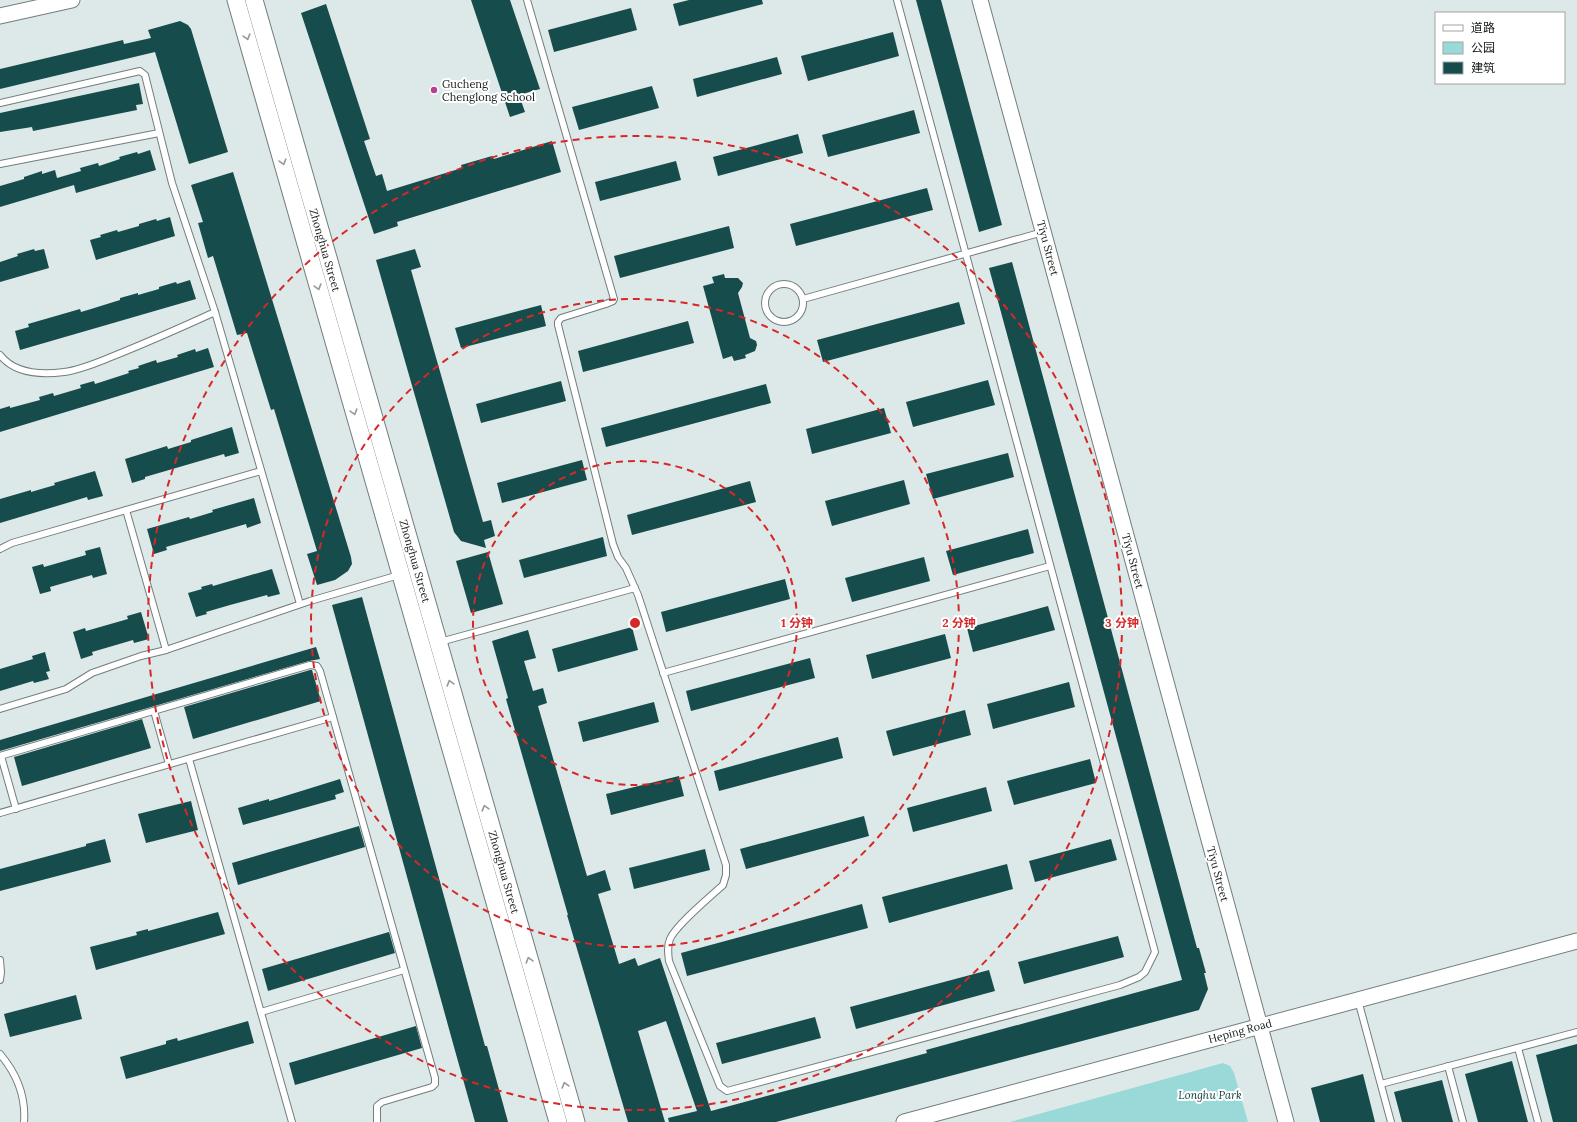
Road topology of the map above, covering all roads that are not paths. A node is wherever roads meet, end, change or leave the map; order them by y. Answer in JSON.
{"nodes":[{"id":1,"x":72,"y":0,"type":"edge"},
{"id":2,"x":236,"y":0,"type":"edge"},
{"id":3,"x":254,"y":0,"type":"edge"},
{"id":4,"x":527,"y":0,"type":"edge"},
{"id":5,"x":897,"y":0,"type":"edge"},
{"id":6,"x":980,"y":0,"type":"edge"},
{"id":7,"x":0,"y":16,"type":"edge"},
{"id":8,"x":0,"y":103,"type":"edge"},
{"id":9,"x":159,"y":133,"type":"junction"},
{"id":10,"x":0,"y":164,"type":"edge"},
{"id":11,"x":1043,"y":232,"type":"junction"},
{"id":12,"x":966,"y":254,"type":"junction"},
{"id":13,"x":803,"y":299,"type":"junction"},
{"id":14,"x":215,"y":312,"type":"junction"},
{"id":15,"x":0,"y":354,"type":"edge"},
{"id":16,"x":261,"y":471,"type":"junction"},
{"id":17,"x":126,"y":510,"type":"junction"},
{"id":18,"x":0,"y":549,"type":"edge"},
{"id":19,"x":1050,"y":566,"type":"junction"},
{"id":20,"x":401,"y":574,"type":"junction"},
{"id":21,"x":635,"y":588,"type":"junction"},
{"id":22,"x":300,"y":604,"type":"junction"},
{"id":23,"x":438,"y":642,"type":"junction"},
{"id":24,"x":166,"y":650,"type":"junction"},
{"id":25,"x":663,"y":673,"type":"junction"},
{"id":26,"x":0,"y":709,"type":"edge"},
{"id":27,"x":154,"y":711,"type":"junction"},
{"id":28,"x":333,"y":717,"type":"junction"},
{"id":29,"x":0,"y":756,"type":"edge"},
{"id":30,"x":189,"y":759,"type":"junction"},
{"id":31,"x":169,"y":764,"type":"junction"},
{"id":32,"x":16,"y":809,"type":"junction"},
{"id":33,"x":0,"y":813,"type":"edge"},
{"id":34,"x":1577,"y":941,"type":"edge"},
{"id":35,"x":0,"y":960,"type":"edge"},
{"id":36,"x":404,"y":970,"type":"junction"},
{"id":37,"x":0,"y":980,"type":"edge"},
{"id":38,"x":1358,"y":1000,"type":"junction"},
{"id":39,"x":261,"y":1012,"type":"junction"},
{"id":40,"x":1260,"y":1026,"type":"junction"},
{"id":41,"x":1577,"y":1032,"type":"edge"},
{"id":42,"x":1518,"y":1048,"type":"junction"},
{"id":43,"x":0,"y":1054,"type":"edge"},
{"id":44,"x":1448,"y":1066,"type":"junction"},
{"id":45,"x":1381,"y":1084,"type":"junction"},
{"id":46,"x":24,"y":1122,"type":"edge"},
{"id":47,"x":292,"y":1122,"type":"edge"},
{"id":48,"x":377,"y":1122,"type":"edge"},
{"id":49,"x":558,"y":1122,"type":"edge"},
{"id":50,"x":576,"y":1122,"type":"edge"},
{"id":51,"x":904,"y":1122,"type":"edge"},
{"id":52,"x":1286,"y":1122,"type":"edge"},
{"id":53,"x":1391,"y":1122,"type":"edge"},
{"id":54,"x":1463,"y":1122,"type":"edge"},
{"id":55,"x":1538,"y":1122,"type":"edge"}],
"edges":[{"from":1,"to":7,"type":"street"},
{"from":2,"to":20,"type":"main road","name":"Zhonghua Street","one_way":true},
{"from":3,"to":23,"type":"main road","name":"Zhonghua Street"},
{"from":4,"to":21,"type":"lane"},
{"from":5,"to":12,"type":"lane"},
{"from":6,"to":11,"type":"street","name":"Tiyu Street"},
{"from":8,"to":9,"type":"lane"},
{"from":9,"to":10,"type":"lane"},
{"from":9,"to":14,"type":"lane"},
{"from":11,"to":12,"type":"lane"},
{"from":11,"to":40,"type":"street","name":"Tiyu Street"},
{"from":12,"to":13,"type":"lane"},
{"from":12,"to":19,"type":"lane"},
{"from":13,"to":13,"type":"lane"},
{"from":14,"to":15,"type":"lane"},
{"from":14,"to":16,"type":"lane"},
{"from":16,"to":17,"type":"lane"},
{"from":16,"to":22,"type":"lane"},
{"from":17,"to":18,"type":"lane"},
{"from":17,"to":24,"type":"lane"},
{"from":19,"to":25,"type":"lane"},
{"from":19,"to":25,"type":"lane"},
{"from":20,"to":22,"type":"lane"},
{"from":20,"to":49,"type":"main road","name":"Zhonghua Street"},
{"from":21,"to":23,"type":"lane"},
{"from":21,"to":25,"type":"lane"},
{"from":22,"to":24,"type":"lane"},
{"from":50,"to":23,"type":"main road","name":"Zhonghua Street","one_way":true},
{"from":24,"to":26,"type":"lane"},
{"from":27,"to":28,"type":"lane"},
{"from":27,"to":29,"type":"lane"},
{"from":27,"to":31,"type":"lane"},
{"from":28,"to":30,"type":"lane"},
{"from":28,"to":36,"type":"lane"},
{"from":29,"to":32,"type":"lane"},
{"from":30,"to":31,"type":"lane"},
{"from":30,"to":39,"type":"lane"},
{"from":31,"to":32,"type":"lane"},
{"from":32,"to":33,"type":"lane"},
{"from":34,"to":38,"type":"street","name":"Heping Road"},
{"from":35,"to":37,"type":"lane"},
{"from":36,"to":39,"type":"lane"},
{"from":36,"to":48,"type":"lane"},
{"from":38,"to":40,"type":"street","name":"Heping Road"},
{"from":38,"to":45,"type":"lane"},
{"from":39,"to":47,"type":"lane"},
{"from":40,"to":51,"type":"street","name":"Heping Road"},
{"from":40,"to":52,"type":"street","name":"Tiyu Street"},
{"from":41,"to":42,"type":"lane"},
{"from":42,"to":44,"type":"lane"},
{"from":42,"to":55,"type":"lane"},
{"from":43,"to":46,"type":"lane"},
{"from":44,"to":45,"type":"lane"},
{"from":44,"to":54,"type":"lane"},
{"from":45,"to":53,"type":"lane"}]}
